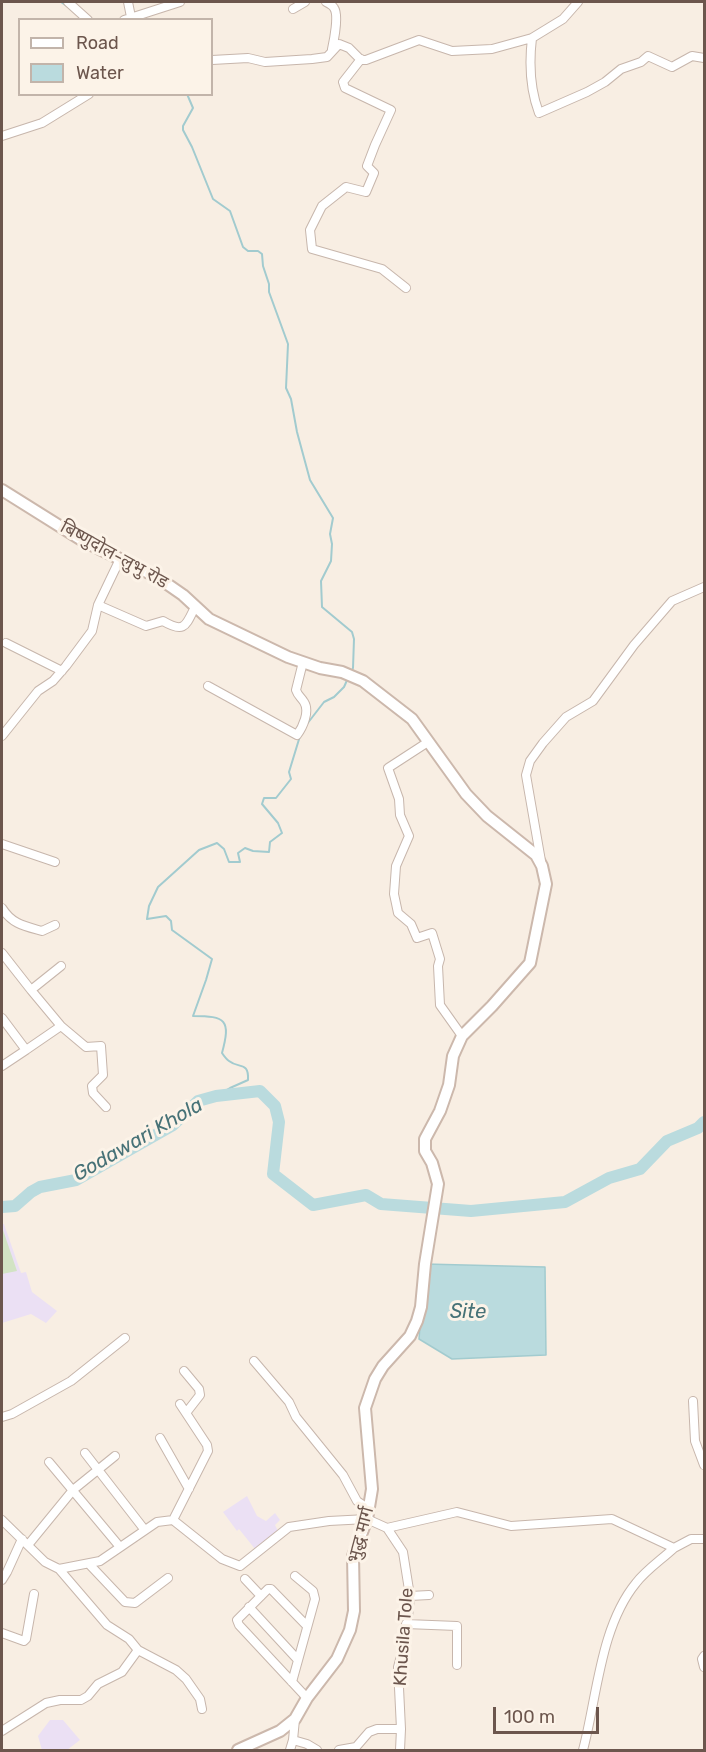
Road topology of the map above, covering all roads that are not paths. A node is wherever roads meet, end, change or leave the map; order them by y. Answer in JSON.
{"nodes":[{"id":1,"x":68,"y":2,"type":"edge"},
{"id":2,"x":128,"y":2,"type":"edge"},
{"id":3,"x":180,"y":2,"type":"edge"},
{"id":4,"x":304,"y":2,"type":"edge"},
{"id":5,"x":326,"y":2,"type":"edge"},
{"id":6,"x":578,"y":2,"type":"edge"},
{"id":7,"x":293,"y":9,"type":"dead end"},
{"id":8,"x":85,"y":18,"type":"edge"},
{"id":9,"x":128,"y":18,"type":"edge"},
{"id":10,"x":532,"y":38,"type":"junction"},
{"id":11,"x":332,"y":54,"type":"junction"},
{"id":12,"x":705,"y":58,"type":"edge"},
{"id":13,"x":213,"y":60,"type":"edge"},
{"id":14,"x":361,"y":60,"type":"junction"},
{"id":15,"x":86,"y":96,"type":"edge"},
{"id":16,"x":2,"y":136,"type":"edge"},
{"id":17,"x":406,"y":288,"type":"dead end"},
{"id":18,"x":2,"y":490,"type":"edge"},
{"id":19,"x":120,"y":559,"type":"junction"},
{"id":20,"x":705,"y":587,"type":"edge"},
{"id":21,"x":98,"y":605,"type":"junction"},
{"id":22,"x":195,"y":607,"type":"junction"},
{"id":23,"x":6,"y":643,"type":"dead end"},
{"id":24,"x":303,"y":662,"type":"junction"},
{"id":25,"x":62,"y":671,"type":"junction"},
{"id":26,"x":208,"y":686,"type":"dead end"},
{"id":27,"x":2,"y":736,"type":"edge"},
{"id":28,"x":428,"y":742,"type":"junction"},
{"id":29,"x":2,"y":844,"type":"edge"},
{"id":30,"x":55,"y":862,"type":"dead end"},
{"id":31,"x":542,"y":866,"type":"junction"},
{"id":32,"x":2,"y":908,"type":"edge"},
{"id":33,"x":9,"y":920,"type":"junction"},
{"id":34,"x":55,"y":925,"type":"dead end"},
{"id":35,"x":2,"y":927,"type":"edge"},
{"id":36,"x":2,"y":953,"type":"edge"},
{"id":37,"x":61,"y":966,"type":"dead end"},
{"id":38,"x":31,"y":990,"type":"junction"},
{"id":39,"x":2,"y":1018,"type":"edge"},
{"id":40,"x":61,"y":1026,"type":"junction"},
{"id":41,"x":462,"y":1036,"type":"junction"},
{"id":42,"x":26,"y":1050,"type":"junction"},
{"id":43,"x":2,"y":1066,"type":"edge"},
{"id":44,"x":106,"y":1107,"type":"dead end"},
{"id":45,"x":125,"y":1338,"type":"dead end"},
{"id":46,"x":254,"y":1361,"type":"dead end"},
{"id":47,"x":184,"y":1371,"type":"dead end"},
{"id":48,"x":693,"y":1401,"type":"dead end"},
{"id":49,"x":180,"y":1404,"type":"dead end"},
{"id":50,"x":186,"y":1413,"type":"junction"},
{"id":51,"x":2,"y":1417,"type":"edge"},
{"id":52,"x":160,"y":1438,"type":"dead end"},
{"id":53,"x":84,"y":1453,"type":"dead end"},
{"id":54,"x":115,"y":1456,"type":"dead end"},
{"id":55,"x":49,"y":1462,"type":"dead end"},
{"id":56,"x":705,"y":1465,"type":"edge"},
{"id":57,"x":97,"y":1470,"type":"junction"},
{"id":58,"x":189,"y":1489,"type":"junction"},
{"id":59,"x":73,"y":1490,"type":"junction"},
{"id":60,"x":368,"y":1514,"type":"junction"},
{"id":61,"x":2,"y":1520,"type":"edge"},
{"id":62,"x":174,"y":1521,"type":"junction"},
{"id":63,"x":387,"y":1528,"type":"junction"},
{"id":64,"x":144,"y":1529,"type":"junction"},
{"id":65,"x":705,"y":1539,"type":"edge"},
{"id":66,"x":25,"y":1542,"type":"junction"},
{"id":67,"x":120,"y":1547,"type":"junction"},
{"id":68,"x":674,"y":1548,"type":"junction"},
{"id":69,"x":89,"y":1564,"type":"junction"},
{"id":70,"x":59,"y":1569,"type":"junction"},
{"id":71,"x":295,"y":1576,"type":"dead end"},
{"id":72,"x":168,"y":1578,"type":"dead end"},
{"id":73,"x":245,"y":1579,"type":"dead end"},
{"id":74,"x":2,"y":1581,"type":"edge"},
{"id":75,"x":34,"y":1594,"type":"dead end"},
{"id":76,"x":429,"y":1595,"type":"dead end"},
{"id":77,"x":261,"y":1596,"type":"junction"},
{"id":78,"x":410,"y":1596,"type":"junction"},
{"id":79,"x":249,"y":1607,"type":"junction"},
{"id":80,"x":406,"y":1624,"type":"junction"},
{"id":81,"x":307,"y":1626,"type":"junction"},
{"id":82,"x":2,"y":1633,"type":"edge"},
{"id":83,"x":138,"y":1650,"type":"junction"},
{"id":84,"x":705,"y":1656,"type":"edge"},
{"id":85,"x":298,"y":1660,"type":"junction"},
{"id":86,"x":457,"y":1665,"type":"dead end"},
{"id":87,"x":705,"y":1667,"type":"edge"},
{"id":88,"x":292,"y":1682,"type":"junction"},
{"id":89,"x":307,"y":1698,"type":"junction"},
{"id":90,"x":202,"y":1708,"type":"dead end"},
{"id":91,"x":295,"y":1719,"type":"junction"},
{"id":92,"x":401,"y":1729,"type":"junction"},
{"id":93,"x":2,"y":1731,"type":"edge"},
{"id":94,"x":293,"y":1740,"type":"junction"},
{"id":95,"x":238,"y":1750,"type":"edge"},
{"id":96,"x":290,"y":1750,"type":"edge"},
{"id":97,"x":317,"y":1750,"type":"edge"},
{"id":98,"x":339,"y":1750,"type":"edge"},
{"id":99,"x":400,"y":1750,"type":"edge"},
{"id":100,"x":583,"y":1750,"type":"edge"}],
"edges":[{"from":1,"to":8,"type":"street"},
{"from":2,"to":9,"type":"street"},
{"from":3,"to":9,"type":"street"},
{"from":4,"to":7,"type":"street"},
{"from":5,"to":11,"type":"street"},
{"from":6,"to":10,"type":"street"},
{"from":10,"to":12,"type":"street"},
{"from":10,"to":14,"type":"street"},
{"from":11,"to":13,"type":"street"},
{"from":11,"to":14,"type":"street"},
{"from":14,"to":17,"type":"street"},
{"from":15,"to":16,"type":"street"},
{"from":18,"to":19,"type":"street","name":"बिष्णुदोल-लुभु रोड"},
{"from":19,"to":21,"type":"street"},
{"from":19,"to":22,"type":"street","name":"बिष्णुदोल-लुभु रोड"},
{"from":20,"to":31,"type":"street"},
{"from":21,"to":22,"type":"street"},
{"from":21,"to":25,"type":"street"},
{"from":22,"to":24,"type":"street","name":"बिष्णुदोल-लुभु रोड"},
{"from":23,"to":25,"type":"street"},
{"from":24,"to":26,"type":"street"},
{"from":24,"to":28,"type":"street","name":"बिष्णुदोल-लुभु रोड"},
{"from":25,"to":27,"type":"street"},
{"from":28,"to":31,"type":"street","name":"बिष्णुदोल-लुभु रोड"},
{"from":28,"to":41,"type":"street"},
{"from":29,"to":30,"type":"street"},
{"from":31,"to":41,"type":"street"},
{"from":32,"to":33,"type":"street"},
{"from":33,"to":34,"type":"street"},
{"from":33,"to":35,"type":"street"},
{"from":36,"to":38,"type":"street"},
{"from":37,"to":38,"type":"street"},
{"from":38,"to":40,"type":"street"},
{"from":39,"to":42,"type":"street"},
{"from":40,"to":42,"type":"street"},
{"from":40,"to":44,"type":"street"},
{"from":41,"to":60,"type":"street","name":"भुद्ध मार्ग"},
{"from":42,"to":43,"type":"street"},
{"from":45,"to":51,"type":"street"},
{"from":46,"to":60,"type":"street"},
{"from":47,"to":50,"type":"street"},
{"from":48,"to":56,"type":"street"},
{"from":49,"to":50,"type":"street"},
{"from":50,"to":58,"type":"street"},
{"from":52,"to":58,"type":"street"},
{"from":53,"to":57,"type":"street"},
{"from":54,"to":57,"type":"street"},
{"from":55,"to":59,"type":"street"},
{"from":57,"to":59,"type":"street"},
{"from":57,"to":64,"type":"street"},
{"from":58,"to":62,"type":"street"},
{"from":59,"to":66,"type":"street"},
{"from":59,"to":67,"type":"street"},
{"from":60,"to":62,"type":"street"},
{"from":60,"to":63,"type":"street"},
{"from":60,"to":89,"type":"street","name":"भुद्ध मार्ग"},
{"from":61,"to":66,"type":"street"},
{"from":62,"to":64,"type":"street"},
{"from":63,"to":68,"type":"street"},
{"from":63,"to":78,"type":"street","name":"Khusila Tole"},
{"from":64,"to":67,"type":"street"},
{"from":65,"to":68,"type":"street"},
{"from":66,"to":70,"type":"street"},
{"from":66,"to":74,"type":"street"},
{"from":67,"to":69,"type":"street"},
{"from":68,"to":100,"type":"street"},
{"from":69,"to":70,"type":"street"},
{"from":69,"to":72,"type":"street"},
{"from":70,"to":83,"type":"street"},
{"from":71,"to":81,"type":"street"},
{"from":73,"to":77,"type":"street"},
{"from":75,"to":82,"type":"street"},
{"from":76,"to":78,"type":"street"},
{"from":77,"to":79,"type":"street"},
{"from":77,"to":81,"type":"street"},
{"from":78,"to":80,"type":"street","name":"Khusila Tole"},
{"from":79,"to":85,"type":"street"},
{"from":79,"to":88,"type":"street"},
{"from":80,"to":86,"type":"street"},
{"from":80,"to":92,"type":"street","name":"Khusila Tole"},
{"from":81,"to":85,"type":"street"},
{"from":83,"to":90,"type":"street"},
{"from":83,"to":93,"type":"street"},
{"from":84,"to":87,"type":"street"},
{"from":85,"to":88,"type":"street"},
{"from":88,"to":89,"type":"street"},
{"from":89,"to":91,"type":"street","name":"भुद्ध मार्ग"},
{"from":91,"to":94,"type":"street"},
{"from":91,"to":95,"type":"street","name":"भुद्ध मार्ग"},
{"from":92,"to":98,"type":"street"},
{"from":92,"to":99,"type":"street","name":"Khusila Tole"},
{"from":94,"to":96,"type":"street"},
{"from":94,"to":97,"type":"street"}]}
